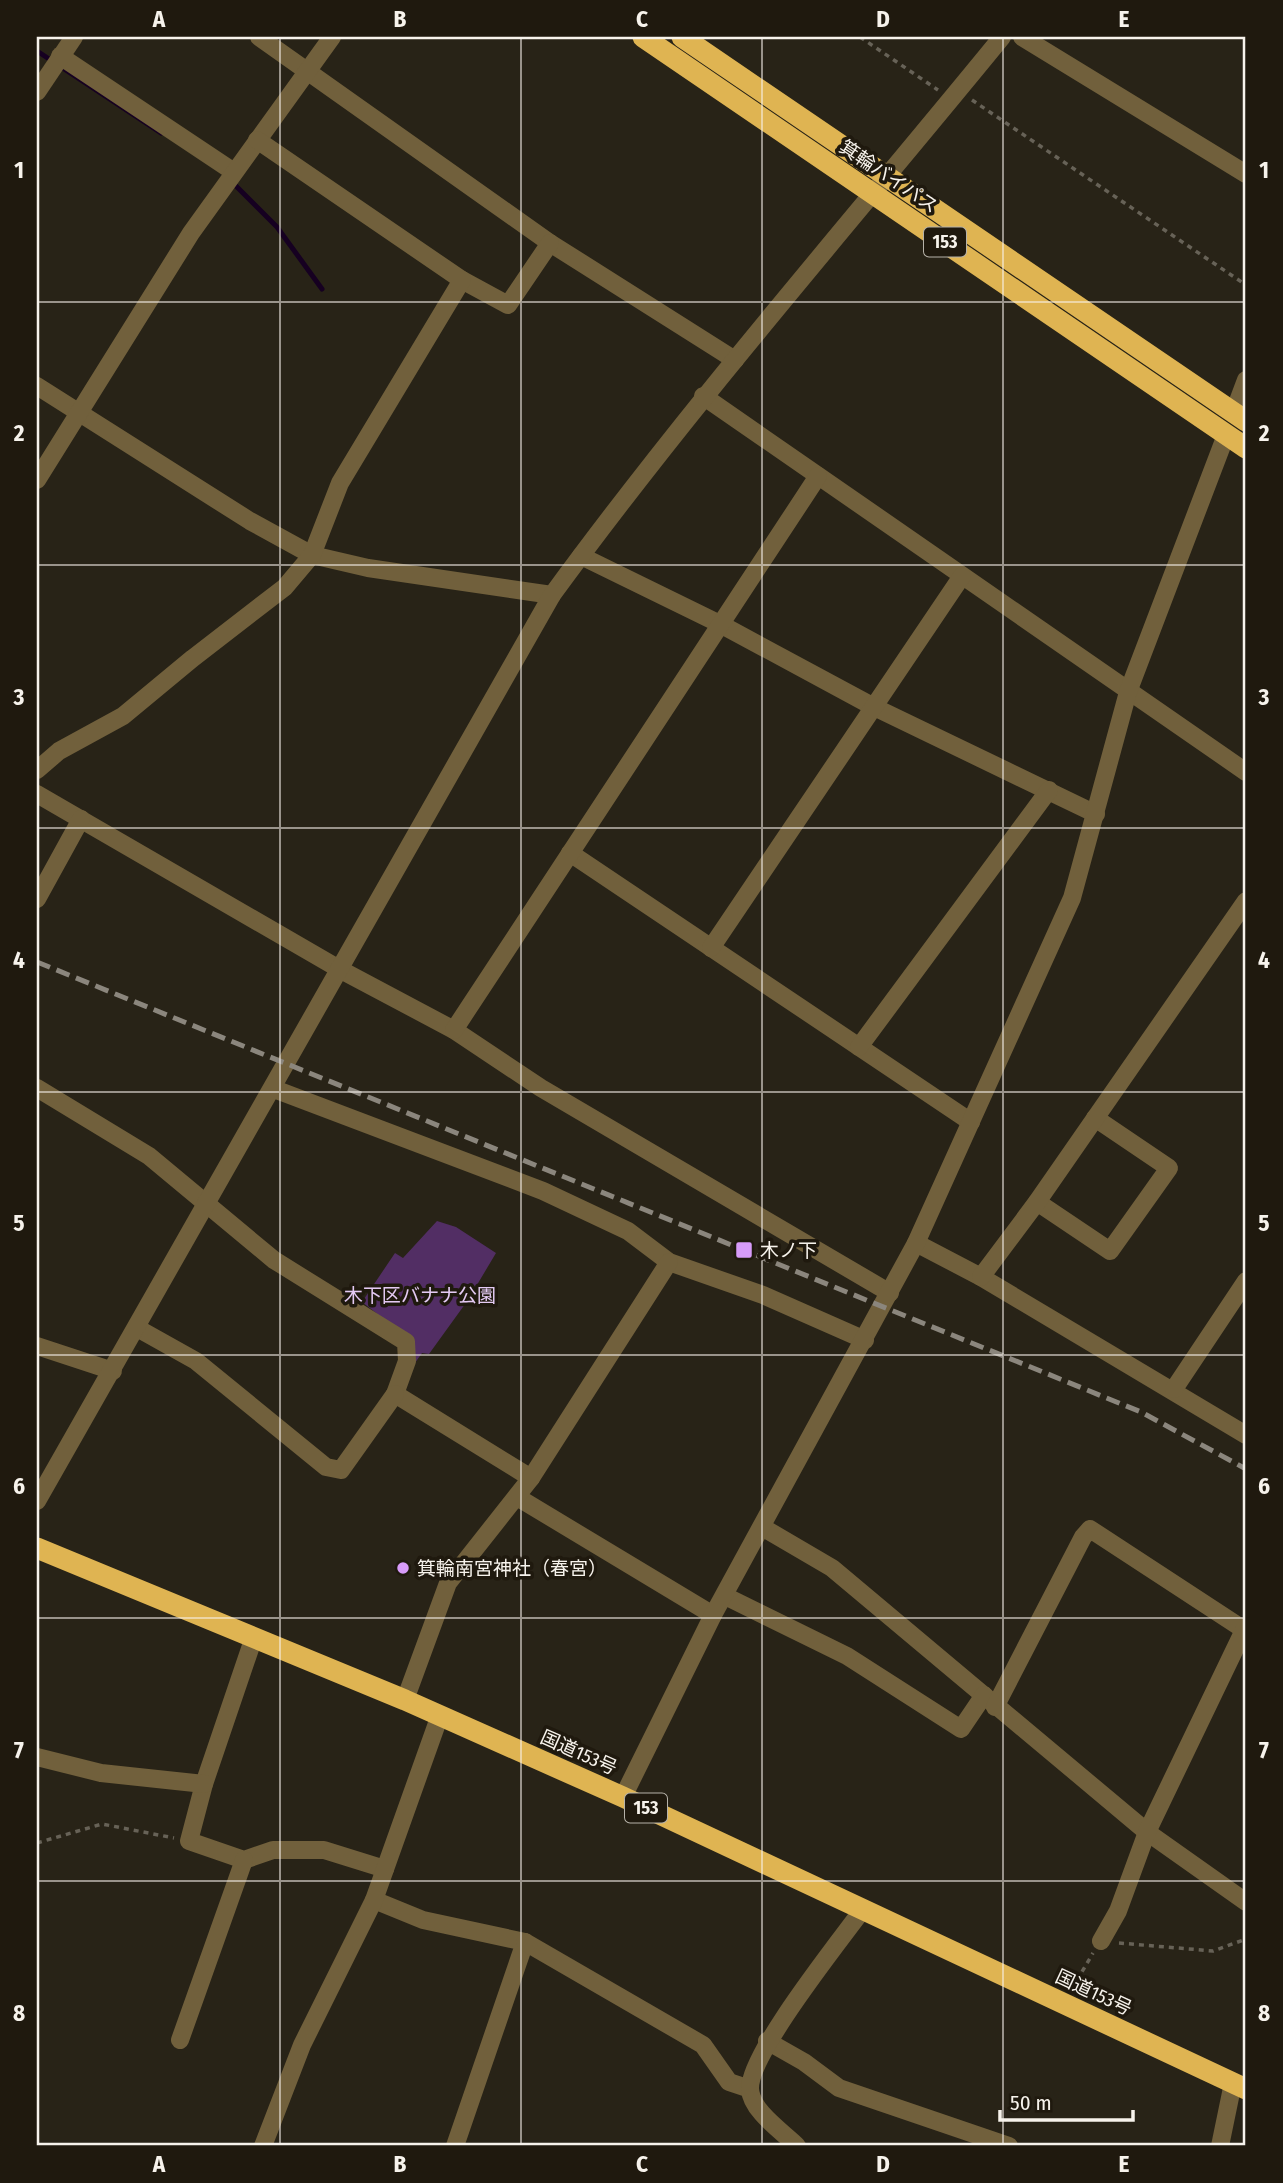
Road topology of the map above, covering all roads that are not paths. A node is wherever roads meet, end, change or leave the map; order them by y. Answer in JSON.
{"nodes":[{"id":1,"x":74,"y":37,"type":"edge"},
{"id":2,"x":259,"y":37,"type":"edge"},
{"id":3,"x":332,"y":37,"type":"edge"},
{"id":4,"x":643,"y":37,"type":"edge"},
{"id":5,"x":682,"y":37,"type":"edge"},
{"id":6,"x":1002,"y":37,"type":"edge"},
{"id":7,"x":1022,"y":37,"type":"edge"},
{"id":8,"x":60,"y":57,"type":"junction"},
{"id":9,"x":309,"y":69,"type":"junction"},
{"id":10,"x":37,"y":92,"type":"edge"},
{"id":11,"x":257,"y":140,"type":"junction"},
{"id":12,"x":234,"y":173,"type":"junction"},
{"id":13,"x":1246,"y":174,"type":"edge"},
{"id":14,"x":887,"y":176,"type":"junction"},
{"id":15,"x":874,"y":193,"type":"junction"},
{"id":16,"x":550,"y":243,"type":"junction"},
{"id":17,"x":462,"y":280,"type":"junction"},
{"id":18,"x":735,"y":360,"type":"junction"},
{"id":19,"x":1246,"y":380,"type":"edge"},
{"id":20,"x":37,"y":386,"type":"edge"},
{"id":21,"x":703,"y":396,"type":"junction"},
{"id":22,"x":79,"y":413,"type":"junction"},
{"id":23,"x":1240,"y":416,"type":"edge"},
{"id":24,"x":1226,"y":435,"type":"junction"},
{"id":25,"x":1246,"y":449,"type":"edge"},
{"id":26,"x":818,"y":476,"type":"junction"},
{"id":27,"x":37,"y":480,"type":"edge"},
{"id":28,"x":312,"y":555,"type":"junction"},
{"id":29,"x":580,"y":556,"type":"junction"},
{"id":30,"x":962,"y":576,"type":"junction"},
{"id":31,"x":552,"y":595,"type":"junction"},
{"id":32,"x":720,"y":624,"type":"junction"},
{"id":33,"x":1128,"y":692,"type":"junction"},
{"id":34,"x":874,"y":707,"type":"junction"},
{"id":35,"x":37,"y":770,"type":"edge"},
{"id":36,"x":1246,"y":772,"type":"edge"},
{"id":37,"x":1049,"y":790,"type":"junction"},
{"id":38,"x":37,"y":794,"type":"edge"},
{"id":39,"x":1096,"y":814,"type":"junction"},
{"id":40,"x":81,"y":819,"type":"junction"},
{"id":41,"x":570,"y":853,"type":"junction"},
{"id":42,"x":37,"y":899,"type":"edge"},
{"id":43,"x":1246,"y":901,"type":"edge"},
{"id":44,"x":711,"y":948,"type":"junction"},
{"id":45,"x":341,"y":970,"type":"junction"},
{"id":46,"x":454,"y":1030,"type":"junction"},
{"id":47,"x":859,"y":1047,"type":"junction"},
{"id":48,"x":37,"y":1088,"type":"edge"},
{"id":49,"x":274,"y":1089,"type":"junction"},
{"id":50,"x":1095,"y":1118,"type":"junction"},
{"id":51,"x":971,"y":1122,"type":"junction"},
{"id":52,"x":1037,"y":1202,"type":"junction"},
{"id":53,"x":208,"y":1203,"type":"junction"},
{"id":54,"x":916,"y":1243,"type":"junction"},
{"id":55,"x":669,"y":1262,"type":"junction"},
{"id":56,"x":981,"y":1276,"type":"junction"},
{"id":57,"x":1246,"y":1281,"type":"edge"},
{"id":58,"x":890,"y":1293,"type":"junction"},
{"id":59,"x":137,"y":1328,"type":"junction"},
{"id":60,"x":865,"y":1340,"type":"junction"},
{"id":61,"x":37,"y":1346,"type":"edge"},
{"id":62,"x":113,"y":1371,"type":"junction"},
{"id":63,"x":1174,"y":1389,"type":"junction"},
{"id":64,"x":395,"y":1394,"type":"junction"},
{"id":65,"x":1246,"y":1435,"type":"edge"},
{"id":66,"x":531,"y":1478,"type":"junction"},
{"id":67,"x":517,"y":1497,"type":"junction"},
{"id":68,"x":37,"y":1502,"type":"edge"},
{"id":69,"x":762,"y":1527,"type":"junction"},
{"id":70,"x":37,"y":1548,"type":"edge"},
{"id":71,"x":724,"y":1596,"type":"junction"},
{"id":72,"x":713,"y":1615,"type":"junction"},
{"id":73,"x":1246,"y":1629,"type":"edge"},
{"id":74,"x":254,"y":1637,"type":"junction"},
{"id":75,"x":405,"y":1700,"type":"junction"},
{"id":76,"x":989,"y":1701,"type":"junction"},
{"id":77,"x":440,"y":1715,"type":"junction"},
{"id":78,"x":37,"y":1757,"type":"edge"},
{"id":79,"x":204,"y":1784,"type":"junction"},
{"id":80,"x":623,"y":1797,"type":"junction"},
{"id":81,"x":1147,"y":1832,"type":"junction"},
{"id":82,"x":243,"y":1860,"type":"junction"},
{"id":83,"x":385,"y":1869,"type":"junction"},
{"id":84,"x":374,"y":1900,"type":"junction"},
{"id":85,"x":1246,"y":1902,"type":"edge"},
{"id":86,"x":863,"y":1909,"type":"junction"},
{"id":87,"x":1101,"y":1941,"type":"road end"},
{"id":88,"x":525,"y":1942,"type":"junction"},
{"id":89,"x":180,"y":2040,"type":"dead end"},
{"id":90,"x":767,"y":2041,"type":"junction"},
{"id":91,"x":1240,"y":2086,"type":"edge"},
{"id":92,"x":750,"y":2089,"type":"junction"},
{"id":93,"x":263,"y":2146,"type":"edge"},
{"id":94,"x":455,"y":2146,"type":"edge"},
{"id":95,"x":797,"y":2146,"type":"edge"},
{"id":96,"x":1009,"y":2146,"type":"edge"},
{"id":97,"x":1220,"y":2146,"type":"edge"}],
"edges":[{"from":1,"to":8,"type":"street"},
{"from":2,"to":9,"type":"street"},
{"from":3,"to":9,"type":"street"},
{"from":4,"to":15,"type":"highway","name":"箕輪バイパス","number":"153"},
{"from":5,"to":14,"type":"highway","name":"箕輪バイパス","number":"153"},
{"from":6,"to":14,"type":"street"},
{"from":7,"to":13,"type":"street"},
{"from":8,"to":10,"type":"street"},
{"from":8,"to":12,"type":"street"},
{"from":9,"to":11,"type":"street"},
{"from":9,"to":16,"type":"street"},
{"from":11,"to":12,"type":"street"},
{"from":11,"to":17,"type":"street"},
{"from":12,"to":22,"type":"street"},
{"from":14,"to":15,"type":"street"},
{"from":14,"to":23,"type":"highway","name":"箕輪バイパス","number":"153"},
{"from":15,"to":18,"type":"street"},
{"from":15,"to":24,"type":"highway","name":"箕輪バイパス","number":"153"},
{"from":16,"to":17,"type":"street"},
{"from":16,"to":18,"type":"street"},
{"from":17,"to":28,"type":"street"},
{"from":18,"to":21,"type":"street"},
{"from":19,"to":23,"type":"street"},
{"from":20,"to":22,"type":"street"},
{"from":21,"to":26,"type":"street"},
{"from":21,"to":29,"type":"street"},
{"from":22,"to":27,"type":"street"},
{"from":22,"to":28,"type":"street"},
{"from":24,"to":25,"type":"highway","name":"箕輪バイパス","number":"153"},
{"from":24,"to":33,"type":"street"},
{"from":26,"to":30,"type":"street"},
{"from":26,"to":32,"type":"street"},
{"from":28,"to":31,"type":"street"},
{"from":28,"to":35,"type":"street"},
{"from":29,"to":31,"type":"street"},
{"from":29,"to":32,"type":"street"},
{"from":30,"to":33,"type":"street"},
{"from":30,"to":34,"type":"street"},
{"from":31,"to":45,"type":"street"},
{"from":32,"to":34,"type":"street"},
{"from":32,"to":41,"type":"street"},
{"from":33,"to":36,"type":"street"},
{"from":33,"to":39,"type":"street"},
{"from":34,"to":37,"type":"street"},
{"from":34,"to":44,"type":"street"},
{"from":37,"to":39,"type":"street"},
{"from":37,"to":47,"type":"street"},
{"from":38,"to":40,"type":"street"},
{"from":39,"to":51,"type":"street"},
{"from":40,"to":42,"type":"street"},
{"from":40,"to":45,"type":"street"},
{"from":41,"to":44,"type":"street"},
{"from":41,"to":46,"type":"street"},
{"from":43,"to":50,"type":"street"},
{"from":44,"to":47,"type":"street"},
{"from":45,"to":46,"type":"street"},
{"from":45,"to":49,"type":"street"},
{"from":46,"to":58,"type":"street"},
{"from":47,"to":51,"type":"street"},
{"from":48,"to":53,"type":"street"},
{"from":49,"to":53,"type":"street"},
{"from":49,"to":55,"type":"street"},
{"from":50,"to":52,"type":"street"},
{"from":50,"to":52,"type":"street"},
{"from":51,"to":54,"type":"street"},
{"from":52,"to":56,"type":"street"},
{"from":53,"to":59,"type":"street"},
{"from":53,"to":64,"type":"street"},
{"from":54,"to":56,"type":"street"},
{"from":54,"to":58,"type":"street"},
{"from":55,"to":60,"type":"street"},
{"from":55,"to":66,"type":"street"},
{"from":56,"to":63,"type":"street"},
{"from":57,"to":63,"type":"street"},
{"from":58,"to":60,"type":"street"},
{"from":59,"to":62,"type":"street"},
{"from":59,"to":64,"type":"street"},
{"from":60,"to":69,"type":"street"},
{"from":61,"to":62,"type":"street"},
{"from":62,"to":68,"type":"street"},
{"from":63,"to":65,"type":"street"},
{"from":64,"to":66,"type":"street"},
{"from":66,"to":67,"type":"street"},
{"from":67,"to":72,"type":"street"},
{"from":67,"to":75,"type":"street"},
{"from":69,"to":71,"type":"street"},
{"from":69,"to":76,"type":"street"},
{"from":70,"to":74,"type":"highway","name":"国道153号","number":"153"},
{"from":71,"to":72,"type":"street"},
{"from":71,"to":76,"type":"street"},
{"from":72,"to":80,"type":"street"},
{"from":73,"to":76,"type":"street"},
{"from":73,"to":81,"type":"street"},
{"from":74,"to":75,"type":"highway","name":"国道153号","number":"153"},
{"from":74,"to":79,"type":"street"},
{"from":75,"to":77,"type":"highway","name":"国道153号","number":"153"},
{"from":76,"to":81,"type":"street"},
{"from":77,"to":80,"type":"highway","name":"国道153号","number":"153"},
{"from":77,"to":83,"type":"street"},
{"from":78,"to":79,"type":"street"},
{"from":79,"to":82,"type":"street"},
{"from":80,"to":86,"type":"highway","name":"国道153号","number":"153"},
{"from":81,"to":85,"type":"street"},
{"from":81,"to":87,"type":"street"},
{"from":82,"to":83,"type":"street"},
{"from":82,"to":89,"type":"street"},
{"from":83,"to":84,"type":"street"},
{"from":84,"to":88,"type":"street"},
{"from":84,"to":93,"type":"street"},
{"from":86,"to":90,"type":"street"},
{"from":86,"to":91,"type":"highway","name":"国道153号","number":"153"},
{"from":88,"to":92,"type":"street"},
{"from":88,"to":94,"type":"street"},
{"from":90,"to":92,"type":"street"},
{"from":90,"to":96,"type":"street"},
{"from":91,"to":97,"type":"street"},
{"from":92,"to":95,"type":"street"}]}
